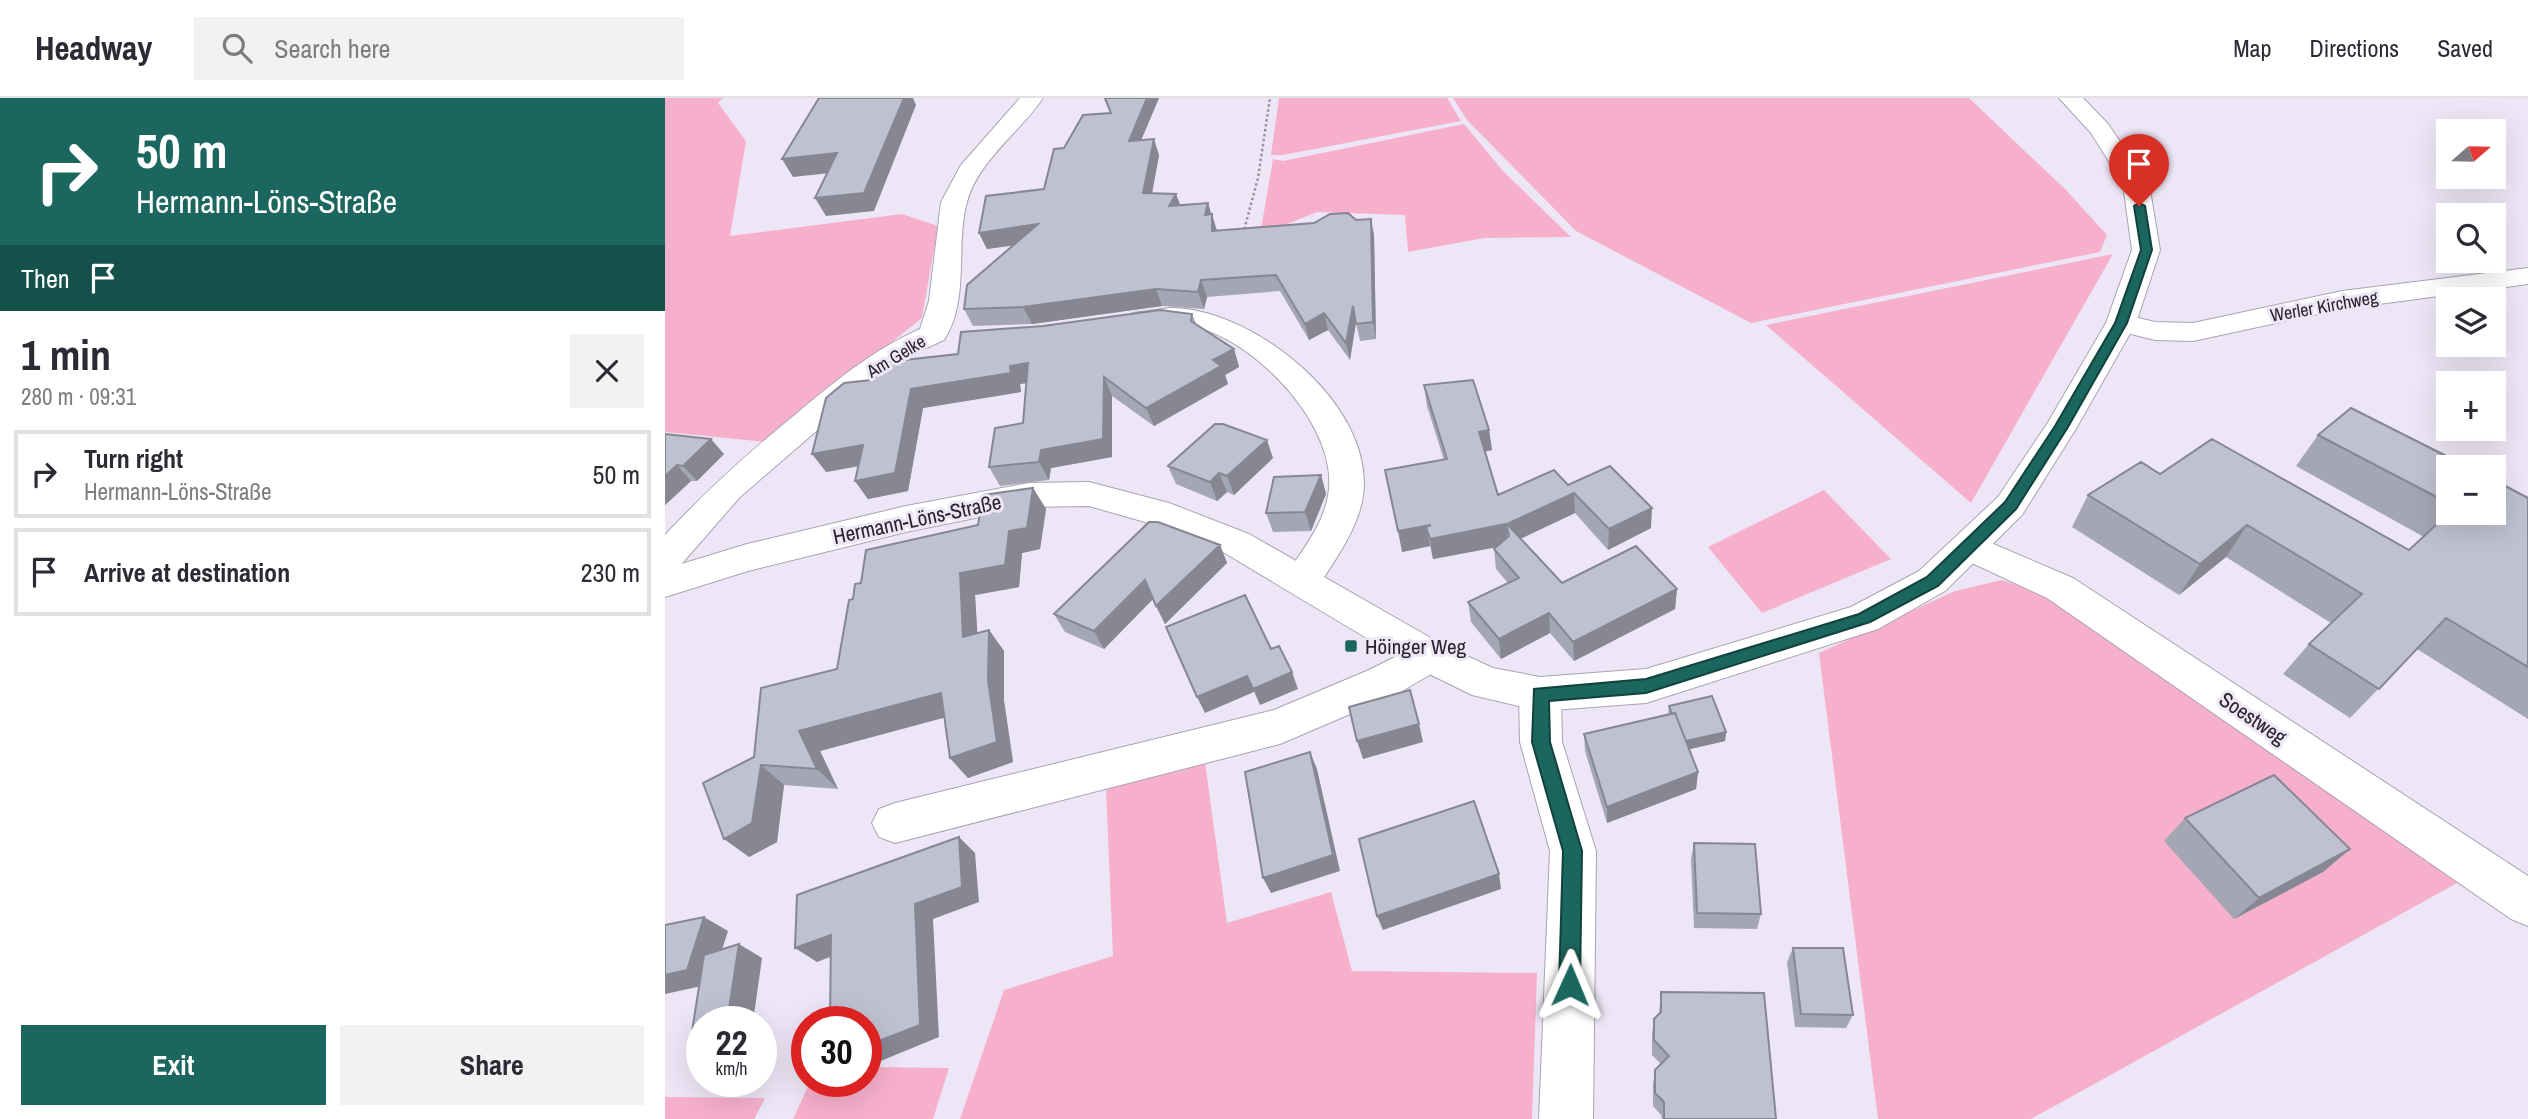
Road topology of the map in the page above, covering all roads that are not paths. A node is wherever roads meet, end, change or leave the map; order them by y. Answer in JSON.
{"nodes":[{"id":1,"x":1031,"y":98,"type":"edge"},
{"id":2,"x":2070,"y":98,"type":"edge"},
{"id":3,"x":2528,"y":276,"type":"edge"},
{"id":4,"x":1115,"y":323,"type":"edge"},
{"id":5,"x":2121,"y":323,"type":"junction"},
{"id":6,"x":1970,"y":547,"type":"junction"},
{"id":7,"x":665,"y":558,"type":"edge"},
{"id":8,"x":1303,"y":581,"type":"junction"},
{"id":9,"x":665,"y":583,"type":"edge"},
{"id":10,"x":1429,"y":656,"type":"junction"},
{"id":11,"x":1540,"y":694,"type":"junction"},
{"id":12,"x":895,"y":823,"type":"dead end"},
{"id":13,"x":2528,"y":903,"type":"edge"},
{"id":14,"x":1566,"y":1119,"type":"edge"}],
"edges":[{"from":1,"to":7,"type":"street","name":"Am Gelke"},
{"from":2,"to":5,"type":"street","name":"Hermann-Löns-Straße"},
{"from":3,"to":5,"type":"street","name":"Werler Kirchweg"},
{"from":4,"to":8,"type":"street"},
{"from":5,"to":6,"type":"street","name":"Hermann-Löns-Straße"},
{"from":6,"to":11,"type":"street","name":"Hermann-Löns-Straße"},
{"from":6,"to":13,"type":"street","name":"Soestweg"},
{"from":8,"to":9,"type":"street","name":"Hermann-Löns-Straße"},
{"from":8,"to":10,"type":"street","name":"Hermann-Löns-Straße"},
{"from":10,"to":11,"type":"street","name":"Hermann-Löns-Straße"},
{"from":10,"to":12,"type":"street"},
{"from":11,"to":14,"type":"street"}]}
